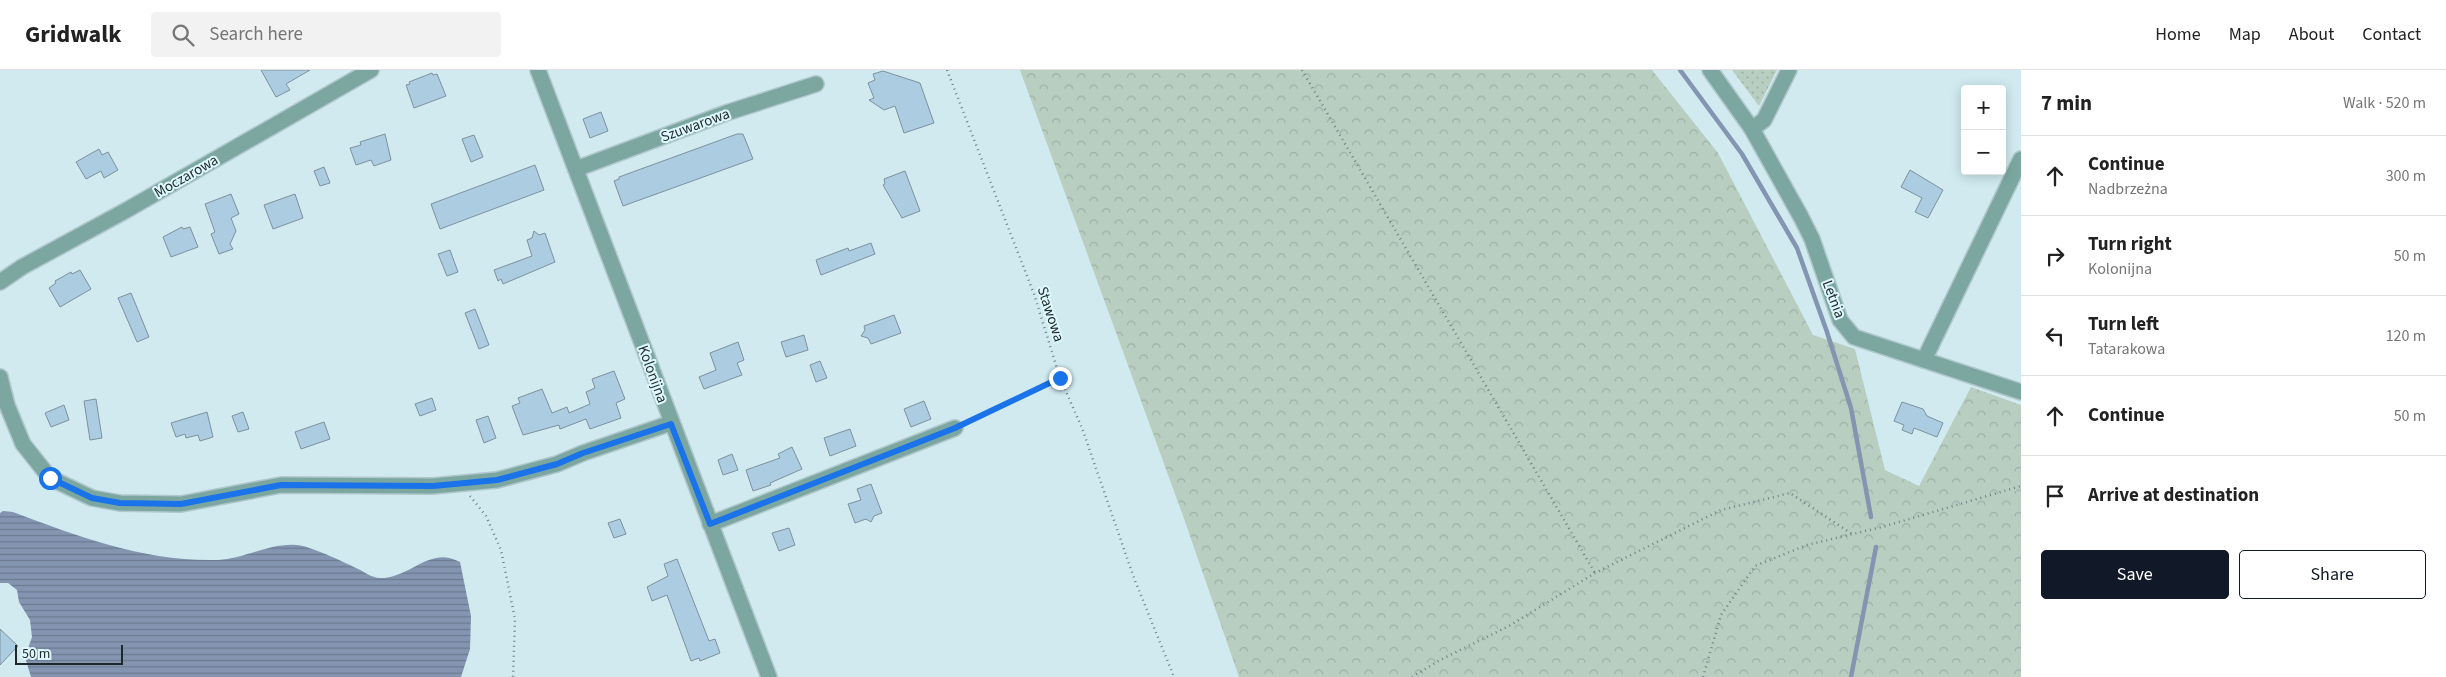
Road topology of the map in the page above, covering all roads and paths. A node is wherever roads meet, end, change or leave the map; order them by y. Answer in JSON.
{"nodes":[{"id":1,"x":371,"y":70,"type":"edge"},
{"id":2,"x":538,"y":70,"type":"edge"},
{"id":3,"x":947,"y":70,"type":"edge"},
{"id":4,"x":1302,"y":70,"type":"edge"},
{"id":5,"x":1710,"y":70,"type":"edge"},
{"id":6,"x":1789,"y":70,"type":"edge"},
{"id":7,"x":816,"y":84,"type":"dead end"},
{"id":8,"x":1752,"y":128,"type":"junction"},
{"id":9,"x":2021,"y":159,"type":"edge"},
{"id":10,"x":576,"y":170,"type":"junction"},
{"id":11,"x":0,"y":282,"type":"edge"},
{"id":12,"x":1924,"y":360,"type":"junction"},
{"id":13,"x":0,"y":377,"type":"edge"},
{"id":14,"x":1060,"y":378,"type":"junction"},
{"id":15,"x":2021,"y":392,"type":"edge"},
{"id":16,"x":671,"y":424,"type":"junction"},
{"id":17,"x":955,"y":428,"type":"joint"},
{"id":18,"x":459,"y":483,"type":"junction"},
{"id":19,"x":2021,"y":486,"type":"edge"},
{"id":20,"x":710,"y":524,"type":"junction"},
{"id":21,"x":1852,"y":534,"type":"junction"},
{"id":22,"x":1595,"y":574,"type":"junction"},
{"id":23,"x":513,"y":677,"type":"edge"},
{"id":24,"x":768,"y":677,"type":"edge"},
{"id":25,"x":1174,"y":677,"type":"edge"},
{"id":26,"x":1412,"y":677,"type":"edge"},
{"id":27,"x":1703,"y":677,"type":"edge"}],
"edges":[{"from":1,"to":11,"type":"street","name":"Moczarowa"},
{"from":2,"to":10,"type":"street","name":"Kolonijna"},
{"from":3,"to":14,"type":"path","name":"Stawowa"},
{"from":4,"to":22,"type":"path"},
{"from":5,"to":8,"type":"street","name":"Letnia"},
{"from":6,"to":8,"type":"street"},
{"from":7,"to":10,"type":"street","name":"Szuwarowa"},
{"from":8,"to":12,"type":"street","name":"Letnia"},
{"from":9,"to":12,"type":"street"},
{"from":10,"to":16,"type":"street","name":"Kolonijna"},
{"from":12,"to":15,"type":"street","name":"Letnia"},
{"from":13,"to":18,"type":"street"},
{"from":14,"to":17,"type":"path"},
{"from":14,"to":25,"type":"path","name":"Stawowa"},
{"from":16,"to":18,"type":"street"},
{"from":16,"to":20,"type":"street","name":"Kolonijna"},
{"from":17,"to":20,"type":"street"},
{"from":18,"to":23,"type":"path"},
{"from":19,"to":21,"type":"path"},
{"from":20,"to":24,"type":"street","name":"Kolonijna"},
{"from":21,"to":22,"type":"path"},
{"from":21,"to":27,"type":"path"},
{"from":22,"to":26,"type":"path"}]}
